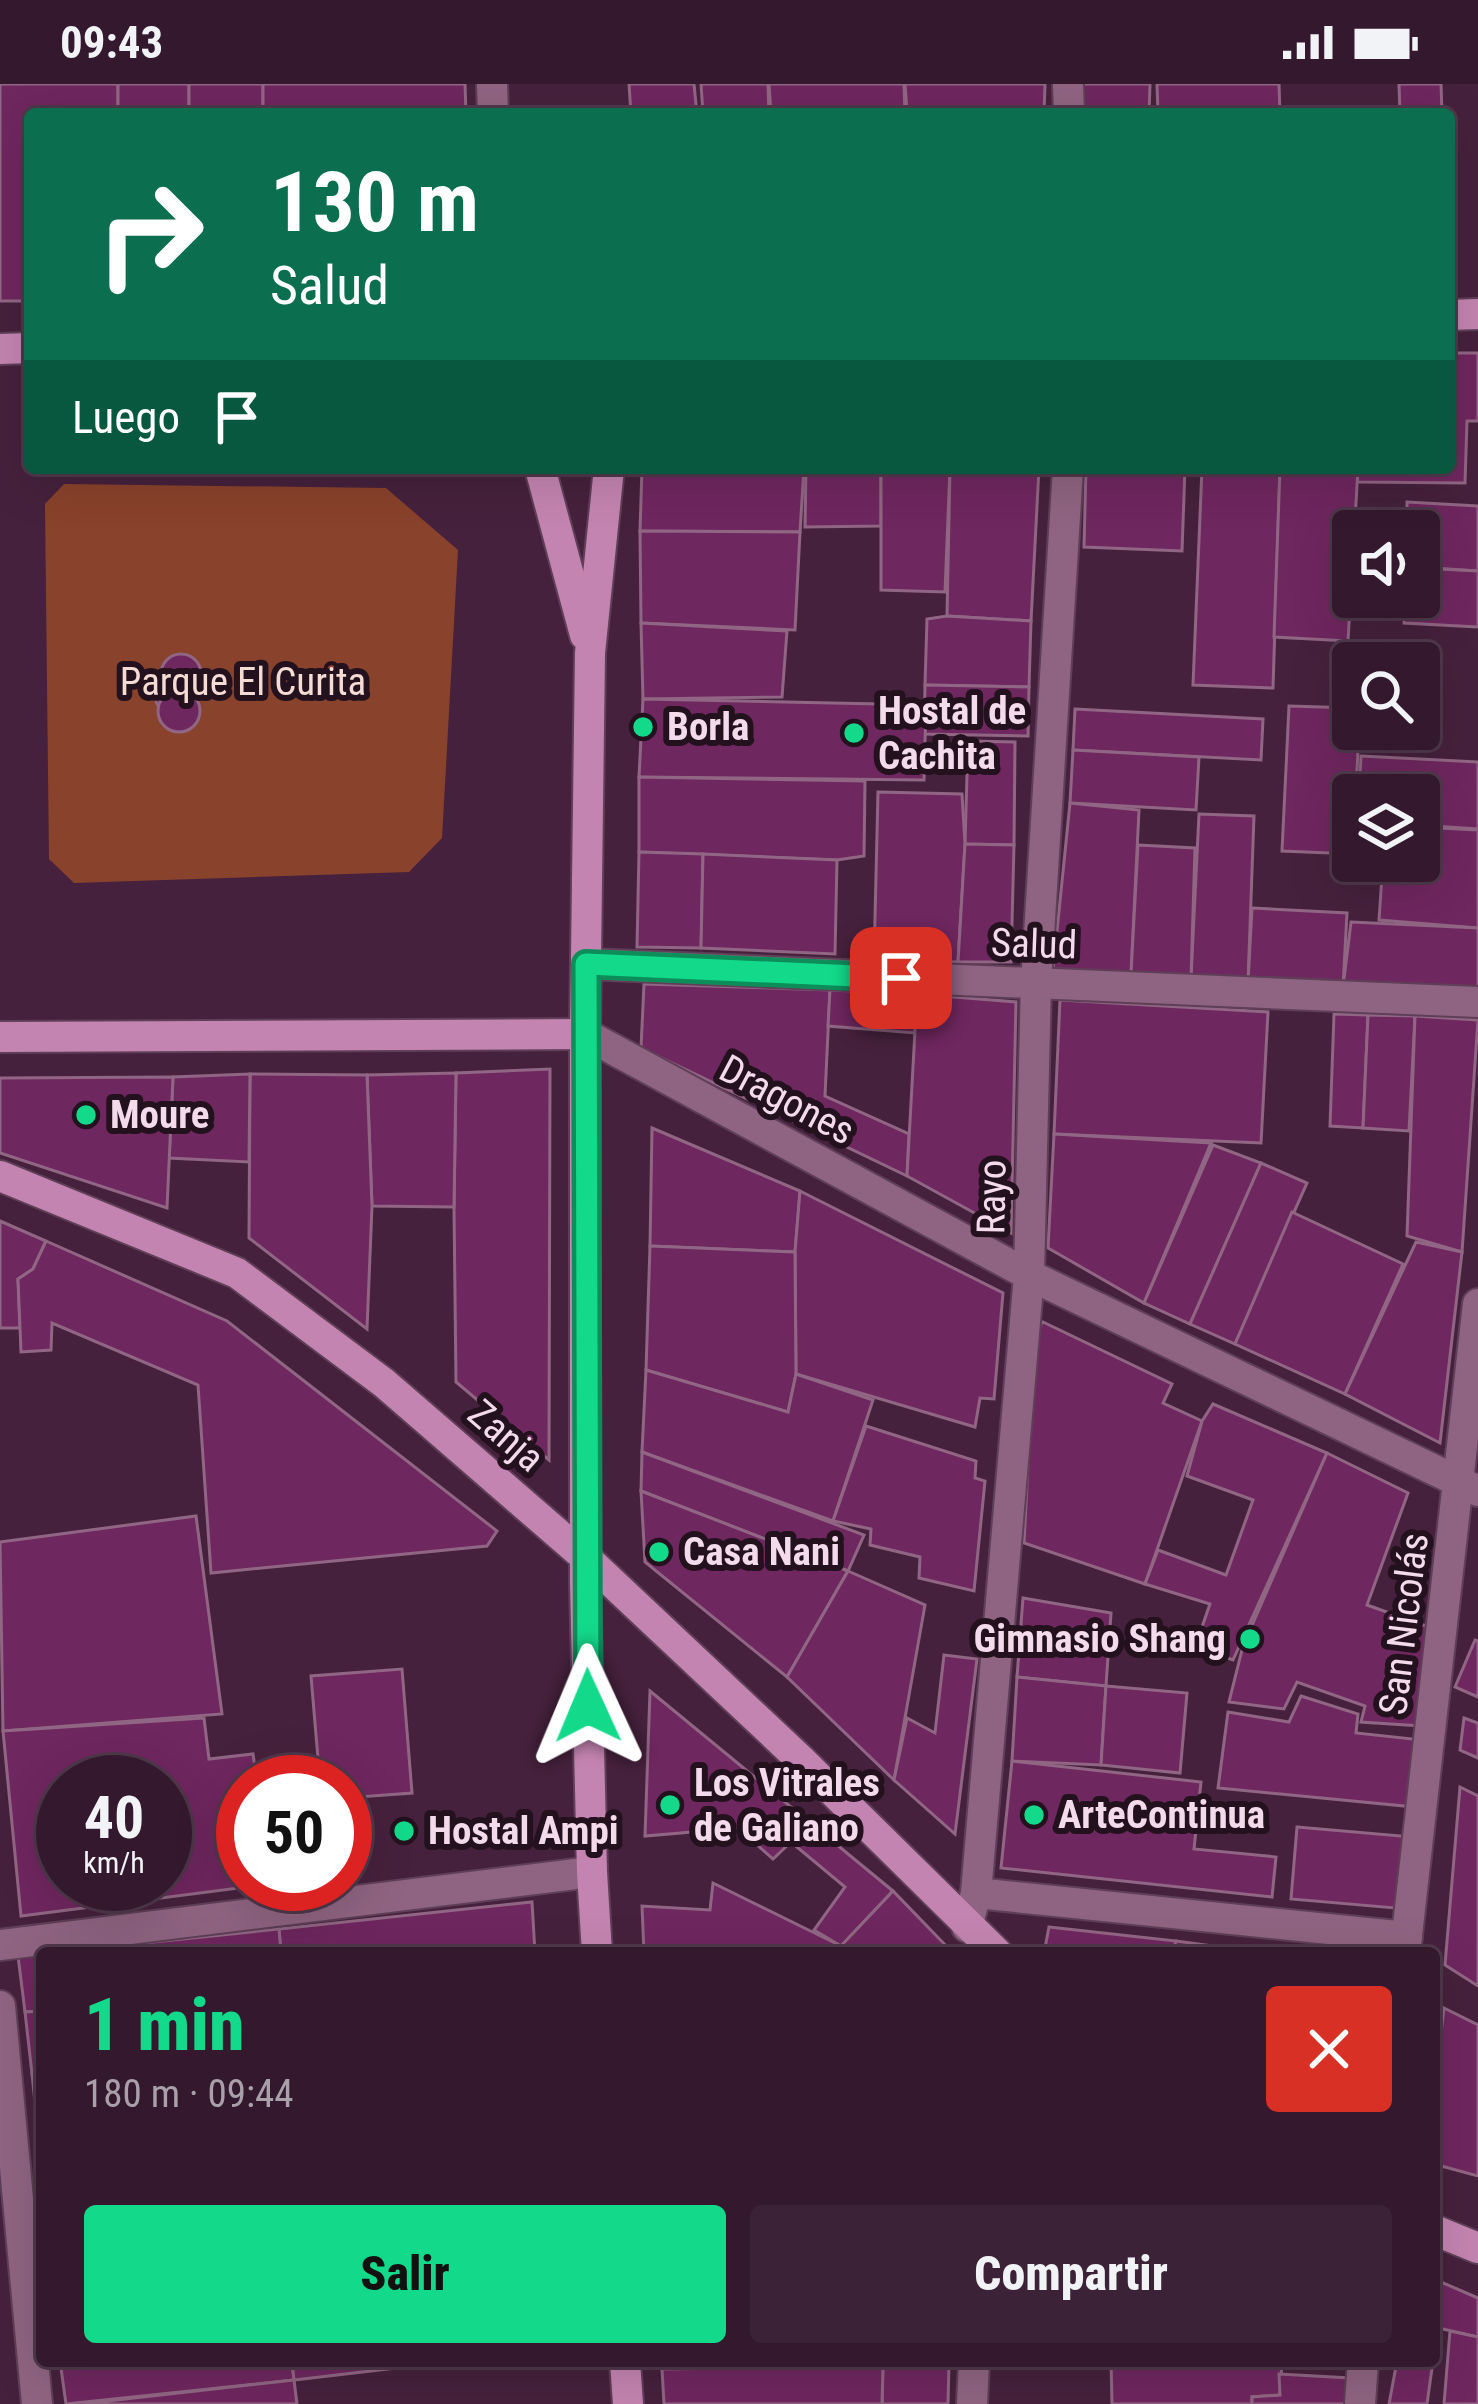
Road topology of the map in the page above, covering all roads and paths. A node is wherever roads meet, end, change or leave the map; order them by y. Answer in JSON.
{"nodes":[{"id":1,"x":542,"y":474,"type":"edge"},
{"id":2,"x":607,"y":474,"type":"edge"},
{"id":3,"x":1069,"y":474,"type":"edge"},
{"id":4,"x":590,"y":652,"type":"junction"},
{"id":5,"x":586,"y":964,"type":"junction"},
{"id":6,"x":1036,"y":983,"type":"junction"},
{"id":7,"x":1478,"y":1002,"type":"edge"},
{"id":8,"x":585,"y":1034,"type":"junction"},
{"id":9,"x":0,"y":1037,"type":"edge"},
{"id":10,"x":0,"y":1176,"type":"edge"},
{"id":11,"x":1029,"y":1275,"type":"junction"},
{"id":12,"x":1478,"y":1304,"type":"edge"},
{"id":13,"x":1469,"y":1487,"type":"edge"},
{"id":14,"x":586,"y":1558,"type":"junction"},
{"id":15,"x":592,"y":1872,"type":"junction"},
{"id":16,"x":976,"y":1893,"type":"junction"},
{"id":17,"x":967,"y":1927,"type":"junction"},
{"id":18,"x":0,"y":1945,"type":"edge"},
{"id":19,"x":1406,"y":1945,"type":"edge"},
{"id":20,"x":597,"y":1947,"type":"edge"},
{"id":21,"x":988,"y":1947,"type":"edge"},
{"id":22,"x":0,"y":2006,"type":"edge"},
{"id":23,"x":1440,"y":2232,"type":"edge"},
{"id":24,"x":1478,"y":2248,"type":"edge"},
{"id":25,"x":626,"y":2367,"type":"edge"},
{"id":26,"x":974,"y":2367,"type":"edge"},
{"id":27,"x":1363,"y":2367,"type":"edge"},
{"id":28,"x":37,"y":2404,"type":"edge"},
{"id":29,"x":628,"y":2404,"type":"edge"},
{"id":30,"x":972,"y":2404,"type":"edge"},
{"id":31,"x":1360,"y":2404,"type":"edge"}],
"edges":[{"from":1,"to":4,"type":"main road"},
{"from":2,"to":4,"type":"main road"},
{"from":3,"to":6,"type":"street","name":"Rayo"},
{"from":4,"to":5,"type":"main road"},
{"from":5,"to":6,"type":"street","name":"Salud"},
{"from":5,"to":8,"type":"main road"},
{"from":6,"to":7,"type":"street","name":"Salud"},
{"from":6,"to":11,"type":"street","name":"Rayo"},
{"from":8,"to":9,"type":"main road","name":"Dragones"},
{"from":8,"to":11,"type":"street","name":"Dragones"},
{"from":8,"to":14,"type":"main road"},
{"from":10,"to":14,"type":"main road","name":"Zanja"},
{"from":11,"to":13,"type":"street","name":"Dragones"},
{"from":11,"to":16,"type":"street","name":"Rayo"},
{"from":12,"to":13,"type":"street","name":"San Nicolás"},
{"from":13,"to":19,"type":"street","name":"San Nicolás"},
{"from":14,"to":15,"type":"main road"},
{"from":14,"to":17,"type":"main road","name":"Zanja"},
{"from":15,"to":18,"type":"street"},
{"from":15,"to":20,"type":"main road"},
{"from":16,"to":17,"type":"street","name":"Rayo"},
{"from":16,"to":19,"type":"street"},
{"from":17,"to":21,"type":"main road","name":"Zanja"},
{"from":22,"to":28,"type":"street"},
{"from":23,"to":24,"type":"main road"},
{"from":25,"to":29,"type":"main road"},
{"from":26,"to":30,"type":"street"},
{"from":27,"to":31,"type":"street"}]}
